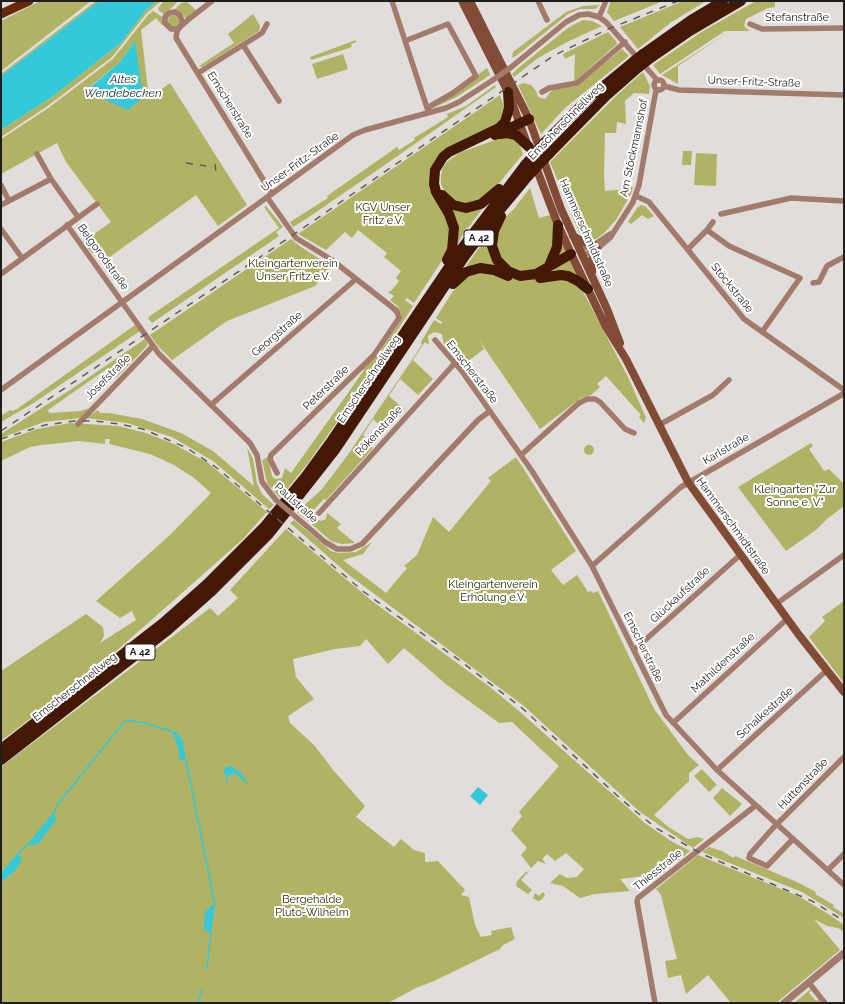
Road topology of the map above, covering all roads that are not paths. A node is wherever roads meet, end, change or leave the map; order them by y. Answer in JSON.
{"nodes":[{"id":1,"x":29,"y":1,"type":"edge"},
{"id":2,"x":212,"y":1,"type":"edge"},
{"id":3,"x":392,"y":1,"type":"edge"},
{"id":4,"x":462,"y":1,"type":"edge"},
{"id":5,"x":470,"y":1,"type":"edge"},
{"id":6,"x":538,"y":1,"type":"edge"},
{"id":7,"x":606,"y":1,"type":"edge"},
{"id":8,"x":724,"y":1,"type":"edge"},
{"id":9,"x":741,"y":1,"type":"edge"},
{"id":10,"x":1,"y":14,"type":"edge"},
{"id":11,"x":599,"y":17,"type":"junction"},
{"id":12,"x":547,"y":20,"type":"dead end"},
{"id":13,"x":267,"y":24,"type":"dead end"},
{"id":14,"x":750,"y":24,"type":"dead end"},
{"id":15,"x":844,"y":28,"type":"edge"},
{"id":16,"x":405,"y":42,"type":"junction"},
{"id":17,"x":625,"y":42,"type":"junction"},
{"id":18,"x":243,"y":45,"type":"junction"},
{"id":19,"x":645,"y":57,"type":"junction"},
{"id":20,"x":636,"y":64,"type":"junction"},
{"id":21,"x":198,"y":73,"type":"junction"},
{"id":22,"x":657,"y":80,"type":"junction"},
{"id":23,"x":664,"y":86,"type":"junction"},
{"id":24,"x":656,"y":90,"type":"junction"},
{"id":25,"x":508,"y":92,"type":"junction"},
{"id":26,"x":542,"y":92,"type":"dead end"},
{"id":27,"x":844,"y":95,"type":"edge"},
{"id":28,"x":280,"y":101,"type":"dead end"},
{"id":29,"x":428,"y":110,"type":"junction"},
{"id":30,"x":524,"y":119,"type":"junction"},
{"id":31,"x":497,"y":131,"type":"junction"},
{"id":32,"x":529,"y":146,"type":"junction"},
{"id":33,"x":37,"y":154,"type":"dead end"},
{"id":34,"x":525,"y":165,"type":"junction"},
{"id":35,"x":529,"y":175,"type":"junction"},
{"id":36,"x":51,"y":180,"type":"junction"},
{"id":37,"x":1,"y":184,"type":"edge"},
{"id":38,"x":270,"y":196,"type":"junction"},
{"id":39,"x":636,"y":196,"type":"junction"},
{"id":40,"x":9,"y":201,"type":"junction"},
{"id":41,"x":844,"y":201,"type":"edge"},
{"id":42,"x":97,"y":204,"type":"dead end"},
{"id":43,"x":1,"y":205,"type":"edge"},
{"id":44,"x":721,"y":214,"type":"dead end"},
{"id":45,"x":78,"y":218,"type":"junction"},
{"id":46,"x":713,"y":222,"type":"dead end"},
{"id":47,"x":68,"y":225,"type":"junction"},
{"id":48,"x":558,"y":225,"type":"junction"},
{"id":49,"x":1,"y":229,"type":"edge"},
{"id":50,"x":707,"y":230,"type":"junction"},
{"id":51,"x":572,"y":236,"type":"junction"},
{"id":52,"x":596,"y":247,"type":"junction"},
{"id":53,"x":688,"y":249,"type":"junction"},
{"id":54,"x":577,"y":255,"type":"junction"},
{"id":55,"x":844,"y":257,"type":"edge"},
{"id":56,"x":22,"y":258,"type":"junction"},
{"id":57,"x":549,"y":266,"type":"junction"},
{"id":58,"x":1,"y":274,"type":"edge"},
{"id":59,"x":592,"y":276,"type":"junction"},
{"id":60,"x":540,"y":278,"type":"junction"},
{"id":61,"x":356,"y":279,"type":"junction"},
{"id":62,"x":439,"y":281,"type":"junction"},
{"id":63,"x":813,"y":283,"type":"dead end"},
{"id":64,"x":588,"y":289,"type":"junction"},
{"id":65,"x":123,"y":301,"type":"junction"},
{"id":66,"x":434,"y":304,"type":"junction"},
{"id":67,"x":398,"y":315,"type":"joint"},
{"id":68,"x":762,"y":332,"type":"junction"},
{"id":69,"x":436,"y":340,"type":"dead end"},
{"id":70,"x":153,"y":346,"type":"junction"},
{"id":71,"x":626,"y":359,"type":"junction"},
{"id":72,"x":455,"y":363,"type":"junction"},
{"id":73,"x":729,"y":380,"type":"dead end"},
{"id":74,"x":1,"y":390,"type":"edge"},
{"id":75,"x":844,"y":393,"type":"edge"},
{"id":76,"x":212,"y":404,"type":"junction"},
{"id":77,"x":490,"y":411,"type":"junction"},
{"id":78,"x":78,"y":424,"type":"dead end"},
{"id":79,"x":659,"y":425,"type":"junction"},
{"id":80,"x":634,"y":432,"type":"dead end"},
{"id":81,"x":521,"y":455,"type":"junction"},
{"id":82,"x":277,"y":472,"type":"dead end"},
{"id":83,"x":688,"y":482,"type":"junction"},
{"id":84,"x":319,"y":513,"type":"dead end"},
{"id":85,"x":740,"y":555,"type":"junction"},
{"id":86,"x":844,"y":555,"type":"edge"},
{"id":87,"x":592,"y":566,"type":"junction"},
{"id":88,"x":776,"y":604,"type":"junction"},
{"id":89,"x":787,"y":619,"type":"junction"},
{"id":90,"x":634,"y":650,"type":"junction"},
{"id":91,"x":826,"y":671,"type":"junction"},
{"id":92,"x":844,"y":692,"type":"edge"},
{"id":93,"x":673,"y":723,"type":"junction"},
{"id":94,"x":1,"y":749,"type":"edge"},
{"id":95,"x":844,"y":757,"type":"edge"},
{"id":96,"x":1,"y":760,"type":"edge"},
{"id":97,"x":717,"y":770,"type":"junction"},
{"id":98,"x":756,"y":806,"type":"junction"},
{"id":99,"x":777,"y":825,"type":"junction"},
{"id":100,"x":793,"y":839,"type":"junction"},
{"id":101,"x":844,"y":854,"type":"edge"},
{"id":102,"x":828,"y":870,"type":"junction"},
{"id":103,"x":844,"y":885,"type":"edge"},
{"id":104,"x":844,"y":953,"type":"edge"},
{"id":105,"x":809,"y":983,"type":"junction"},
{"id":106,"x":655,"y":1003,"type":"edge"},
{"id":107,"x":784,"y":1003,"type":"edge"},
{"id":108,"x":826,"y":1003,"type":"edge"}],
"edges":[{"from":1,"to":10,"type":"main road"},
{"from":2,"to":21,"type":"street","name":"Emscherstraße"},
{"from":3,"to":16,"type":"street"},
{"from":4,"to":25,"type":"main road"},
{"from":5,"to":30,"type":"main road"},
{"from":6,"to":12,"type":"street"},
{"from":7,"to":11,"type":"street"},
{"from":8,"to":19,"type":"highway","name":"Emscherschnellweg","number":"A 42"},
{"from":9,"to":19,"type":"highway","name":"Emscherschnellweg","number":"A 42"},
{"from":11,"to":17,"type":"street"},
{"from":11,"to":29,"type":"street","name":"Unser-Fritz-Straße","bridge":true},
{"from":13,"to":18,"type":"street"},
{"from":14,"to":15,"type":"street","name":"Stefanstraße"},
{"from":16,"to":29,"type":"street"},
{"from":16,"to":29,"type":"street","name":"Unser-Fritz-Straße"},
{"from":17,"to":22,"type":"street"},
{"from":17,"to":26,"type":"street"},
{"from":18,"to":21,"type":"street"},
{"from":18,"to":28,"type":"street"},
{"from":19,"to":20,"type":"highway","name":"Emscherschnellweg","number":"A 42","bridge":true},
{"from":20,"to":34,"type":"highway","name":"Emscherschnellweg","number":"A 42","bridge":true},
{"from":20,"to":35,"type":"highway","name":"Emscherschnellweg","number":"A 42","bridge":true},
{"from":21,"to":38,"type":"street","name":"Emscherstraße"},
{"from":22,"to":23,"type":"street"},
{"from":22,"to":24,"type":"street"},
{"from":23,"to":24,"type":"street"},
{"from":23,"to":27,"type":"street","name":"Unser-Fritz-Straße"},
{"from":24,"to":39,"type":"street","name":"Am Stöckmannshof"},
{"from":25,"to":30,"type":"main road"},
{"from":25,"to":31,"type":"highway"},
{"from":29,"to":38,"type":"street","name":"Unser-Fritz-Straße"},
{"from":30,"to":31,"type":"highway"},
{"from":30,"to":32,"type":"main road","name":"Hammerschmidtstraße"},
{"from":30,"to":51,"type":"main road","name":"Hammerschmidtstraße"},
{"from":31,"to":32,"type":"highway"},
{"from":31,"to":34,"type":"highway"},
{"from":31,"to":62,"type":"highway"},
{"from":32,"to":48,"type":"main road","name":"Hammerschmidtstraße"},
{"from":33,"to":36,"type":"street"},
{"from":34,"to":62,"type":"highway","name":"Emscherschnellweg","number":"A 42"},
{"from":35,"to":57,"type":"highway"},
{"from":35,"to":66,"type":"highway","name":"Emscherschnellweg","number":"A 42"},
{"from":36,"to":40,"type":"street"},
{"from":36,"to":45,"type":"street"},
{"from":37,"to":40,"type":"street"},
{"from":38,"to":61,"type":"street","name":"Emscherstraße"},
{"from":38,"to":65,"type":"street","name":"Unser-Fritz-Straße"},
{"from":39,"to":52,"type":"street","name":"Am Stöckmannshof"},
{"from":39,"to":53,"type":"street","name":"Stöckstraße"},
{"from":40,"to":43,"type":"street"},
{"from":41,"to":44,"type":"street"},
{"from":42,"to":45,"type":"street","name":"Belgorodstraße"},
{"from":45,"to":47,"type":"street","name":"Belgorodstraße"},
{"from":46,"to":50,"type":"street"},
{"from":47,"to":56,"type":"street","name":"Belgorodstraße"},
{"from":47,"to":65,"type":"street","name":"Belgorodstraße"},
{"from":48,"to":54,"type":"main road","name":"Hammerschmidtstraße"},
{"from":48,"to":57,"type":"highway"},
{"from":49,"to":56,"type":"street"},
{"from":50,"to":53,"type":"street"},
{"from":50,"to":68,"type":"street"},
{"from":51,"to":52,"type":"main road"},
{"from":51,"to":54,"type":"main road","name":"Hammerschmidtstraße"},
{"from":52,"to":54,"type":"street","name":"Am Stöckmannshof"},
{"from":52,"to":59,"type":"main road"},
{"from":53,"to":68,"type":"street","name":"Stöckstraße"},
{"from":54,"to":57,"type":"highway"},
{"from":54,"to":59,"type":"main road","name":"Hammerschmidtstraße"},
{"from":54,"to":60,"type":"highway"},
{"from":54,"to":64,"type":"main road","name":"Hammerschmidtstraße"},
{"from":55,"to":63,"type":"street"},
{"from":56,"to":58,"type":"street","name":"Belgorodstraße"},
{"from":59,"to":71,"type":"main road","name":"Hammerschmidtstraße"},
{"from":60,"to":64,"type":"highway"},
{"from":60,"to":66,"type":"highway"},
{"from":61,"to":67,"type":"street","name":"Emscherstraße"},
{"from":61,"to":76,"type":"street","name":"Georgstraße"},
{"from":62,"to":94,"type":"highway","name":"Emscherschnellweg","number":"A 42"},
{"from":64,"to":71,"type":"main road","name":"Hammerschmidtstraße"},
{"from":65,"to":70,"type":"street","name":"Paulstraße"},
{"from":65,"to":74,"type":"street","name":"Unser-Fritz-Straße"},
{"from":66,"to":96,"type":"highway","name":"Emscherschnellweg","number":"A 42"},
{"from":67,"to":82,"type":"street","name":"Peterstraße"},
{"from":68,"to":75,"type":"street","name":"Stöckstraße"},
{"from":69,"to":72,"type":"street","name":"Emscherstraße"},
{"from":70,"to":76,"type":"street","name":"Paulstraße"},
{"from":70,"to":78,"type":"street","name":"Josefstraße"},
{"from":71,"to":79,"type":"main road","name":"Hammerschmidtstraße"},
{"from":72,"to":77,"type":"street","name":"Emscherstraße"},
{"from":72,"to":84,"type":"street","name":"Rökenstraße"},
{"from":73,"to":79,"type":"street"},
{"from":75,"to":83,"type":"street","name":"Karlstraße"},
{"from":76,"to":77,"type":"street","name":"Paulstraße","bridge":true},
{"from":77,"to":81,"type":"street","name":"Emscherstraße"},
{"from":79,"to":83,"type":"main road","name":"Hammerschmidtstraße"},
{"from":80,"to":81,"type":"street"},
{"from":81,"to":87,"type":"street","name":"Emscherstraße"},
{"from":83,"to":85,"type":"main road","name":"Hammerschmidtstraße"},
{"from":83,"to":87,"type":"street","name":"Karlstraße"},
{"from":85,"to":88,"type":"main road","name":"Hammerschmidtstraße"},
{"from":85,"to":90,"type":"street","name":"Glückaufstraße"},
{"from":86,"to":88,"type":"street"},
{"from":87,"to":90,"type":"street","name":"Emscherstraße"},
{"from":88,"to":89,"type":"main road","name":"Hammerschmidtstraße"},
{"from":89,"to":91,"type":"main road","name":"Hammerschmidtstraße"},
{"from":89,"to":93,"type":"street","name":"Mathildenstraße"},
{"from":90,"to":93,"type":"street","name":"Emscherstraße"},
{"from":91,"to":92,"type":"main road","name":"Hammerschmidtstraße"},
{"from":91,"to":97,"type":"street","name":"Schalkestraße"},
{"from":93,"to":97,"type":"street","name":"Emscherstraße"},
{"from":95,"to":99,"type":"street","name":"Hüttenstraße"},
{"from":97,"to":98,"type":"street","name":"Emscherstraße"},
{"from":98,"to":99,"type":"street","name":"Emscherstraße"},
{"from":98,"to":106,"type":"street","name":"Thiesstraße"},
{"from":99,"to":100,"type":"street","name":"Emscherstraße"},
{"from":99,"to":100,"type":"street"},
{"from":100,"to":102,"type":"street","name":"Emscherstraße"},
{"from":101,"to":102,"type":"street"},
{"from":102,"to":103,"type":"street","name":"Emscherstraße"},
{"from":104,"to":105,"type":"street"},
{"from":105,"to":107,"type":"street"},
{"from":105,"to":108,"type":"street"}]}
